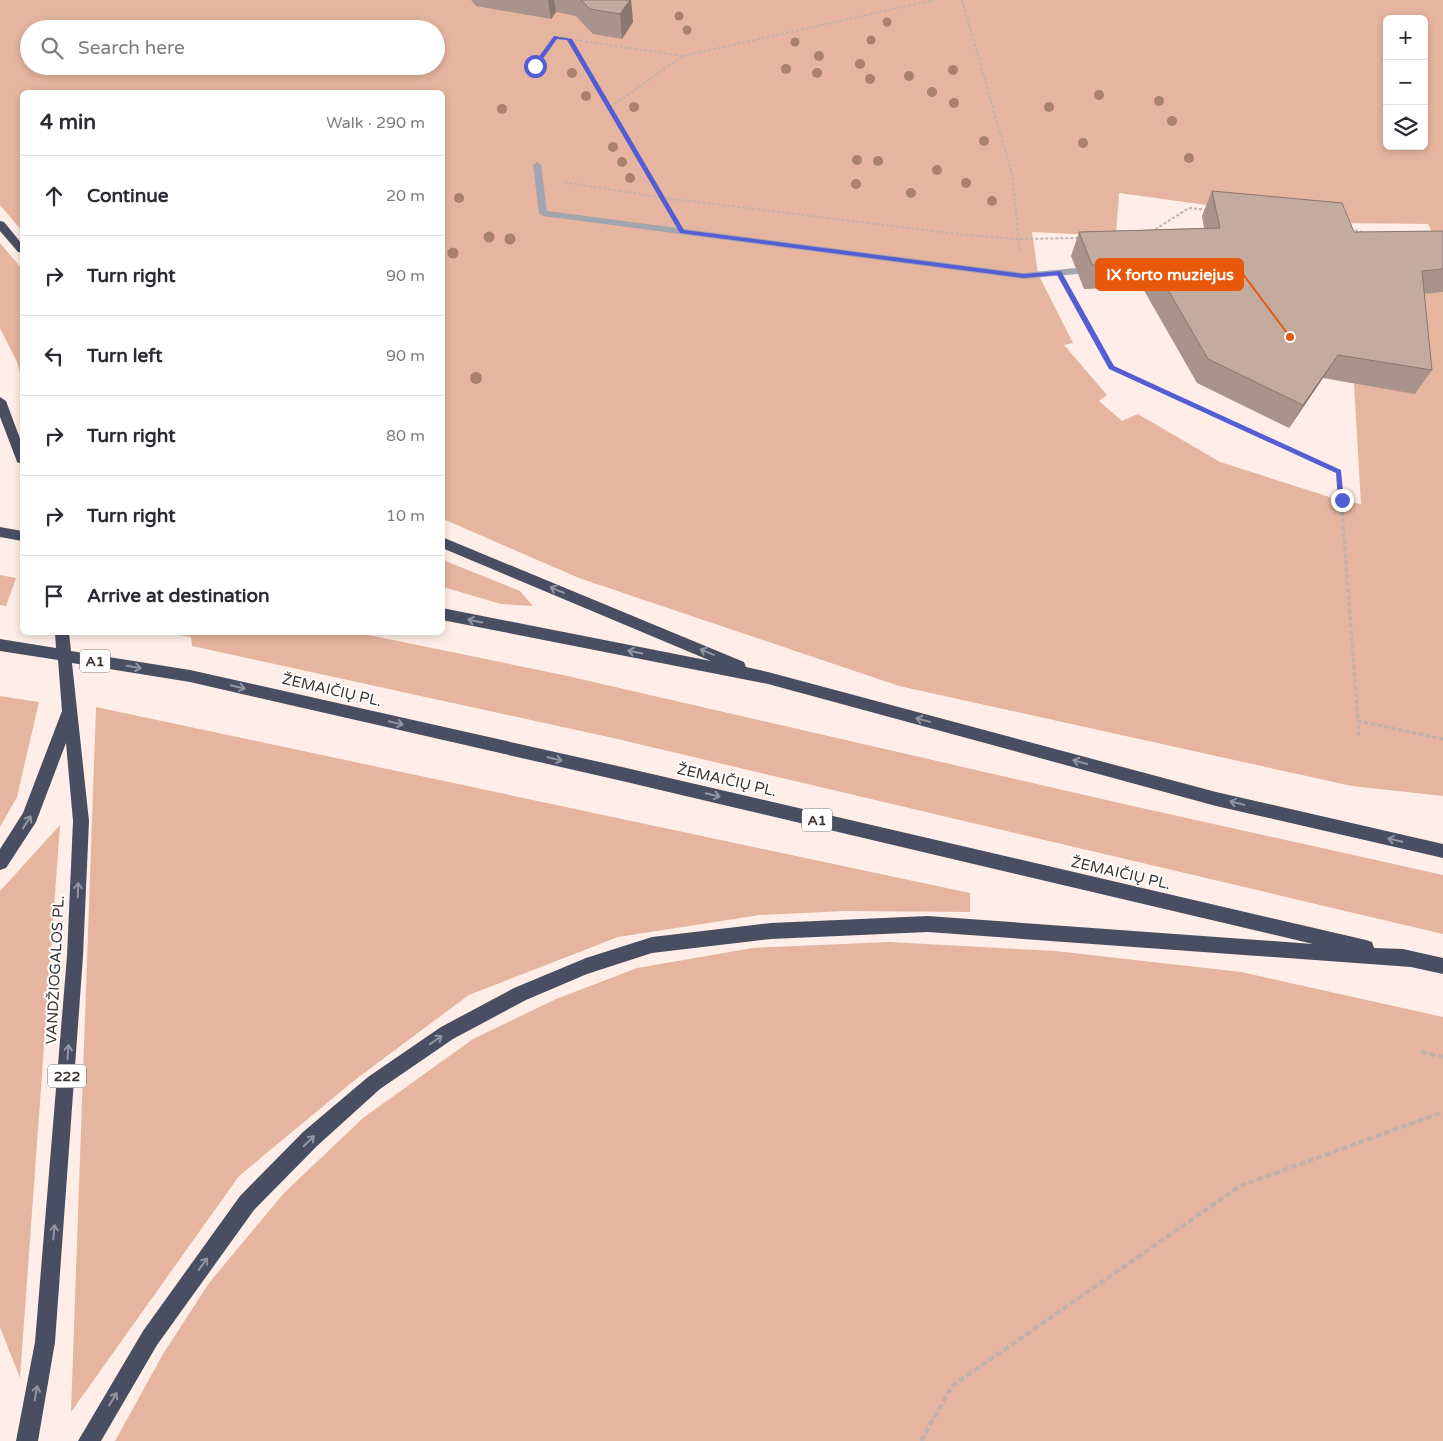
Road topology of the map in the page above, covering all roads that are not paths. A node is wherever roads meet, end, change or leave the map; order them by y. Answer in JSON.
{"nodes":[{"id":1,"x":537,"y":165,"type":"road end"},
{"id":2,"x":0,"y":224,"type":"edge"},
{"id":3,"x":20,"y":248,"type":"edge"},
{"id":4,"x":1077,"y":271,"type":"dead end"},
{"id":5,"x":0,"y":401,"type":"edge"},
{"id":6,"x":3,"y":417,"type":"edge"},
{"id":7,"x":20,"y":455,"type":"edge"},
{"id":8,"x":0,"y":532,"type":"edge"},
{"id":9,"x":20,"y":536,"type":"edge"},
{"id":10,"x":445,"y":543,"type":"edge"},
{"id":11,"x":445,"y":615,"type":"edge"},
{"id":12,"x":62,"y":635,"type":"edge"},
{"id":13,"x":0,"y":645,"type":"edge"},
{"id":14,"x":768,"y":678,"type":"junction"},
{"id":15,"x":70,"y":709,"type":"junction"},
{"id":16,"x":1443,"y":851,"type":"edge"},
{"id":17,"x":0,"y":863,"type":"edge"},
{"id":18,"x":1411,"y":959,"type":"junction"},
{"id":19,"x":1443,"y":966,"type":"edge"},
{"id":20,"x":27,"y":1441,"type":"edge"},
{"id":21,"x":89,"y":1441,"type":"edge"}],
"edges":[{"from":1,"to":4,"type":"street"},
{"from":2,"to":3,"type":"highway"},
{"from":5,"to":6,"type":"highway"},
{"from":6,"to":7,"type":"highway"},
{"from":8,"to":9,"type":"highway"},
{"from":14,"to":10,"type":"highway","one_way":true},
{"from":14,"to":11,"type":"highway","one_way":true},
{"from":12,"to":15,"type":"highway","number":"222"},
{"from":13,"to":18,"type":"highway","name":"ŽEMAIČIŲ PL.","number":"A1","one_way":true},
{"from":16,"to":14,"type":"highway","one_way":true},
{"from":17,"to":15,"type":"highway","one_way":true},
{"from":20,"to":15,"type":"highway","name":"VANDŽIOGALOS PL.","number":"222","one_way":true},
{"from":18,"to":19,"type":"highway","name":"ŽEMAIČIŲ PL.","number":"A1"},
{"from":21,"to":18,"type":"highway","one_way":true}]}
